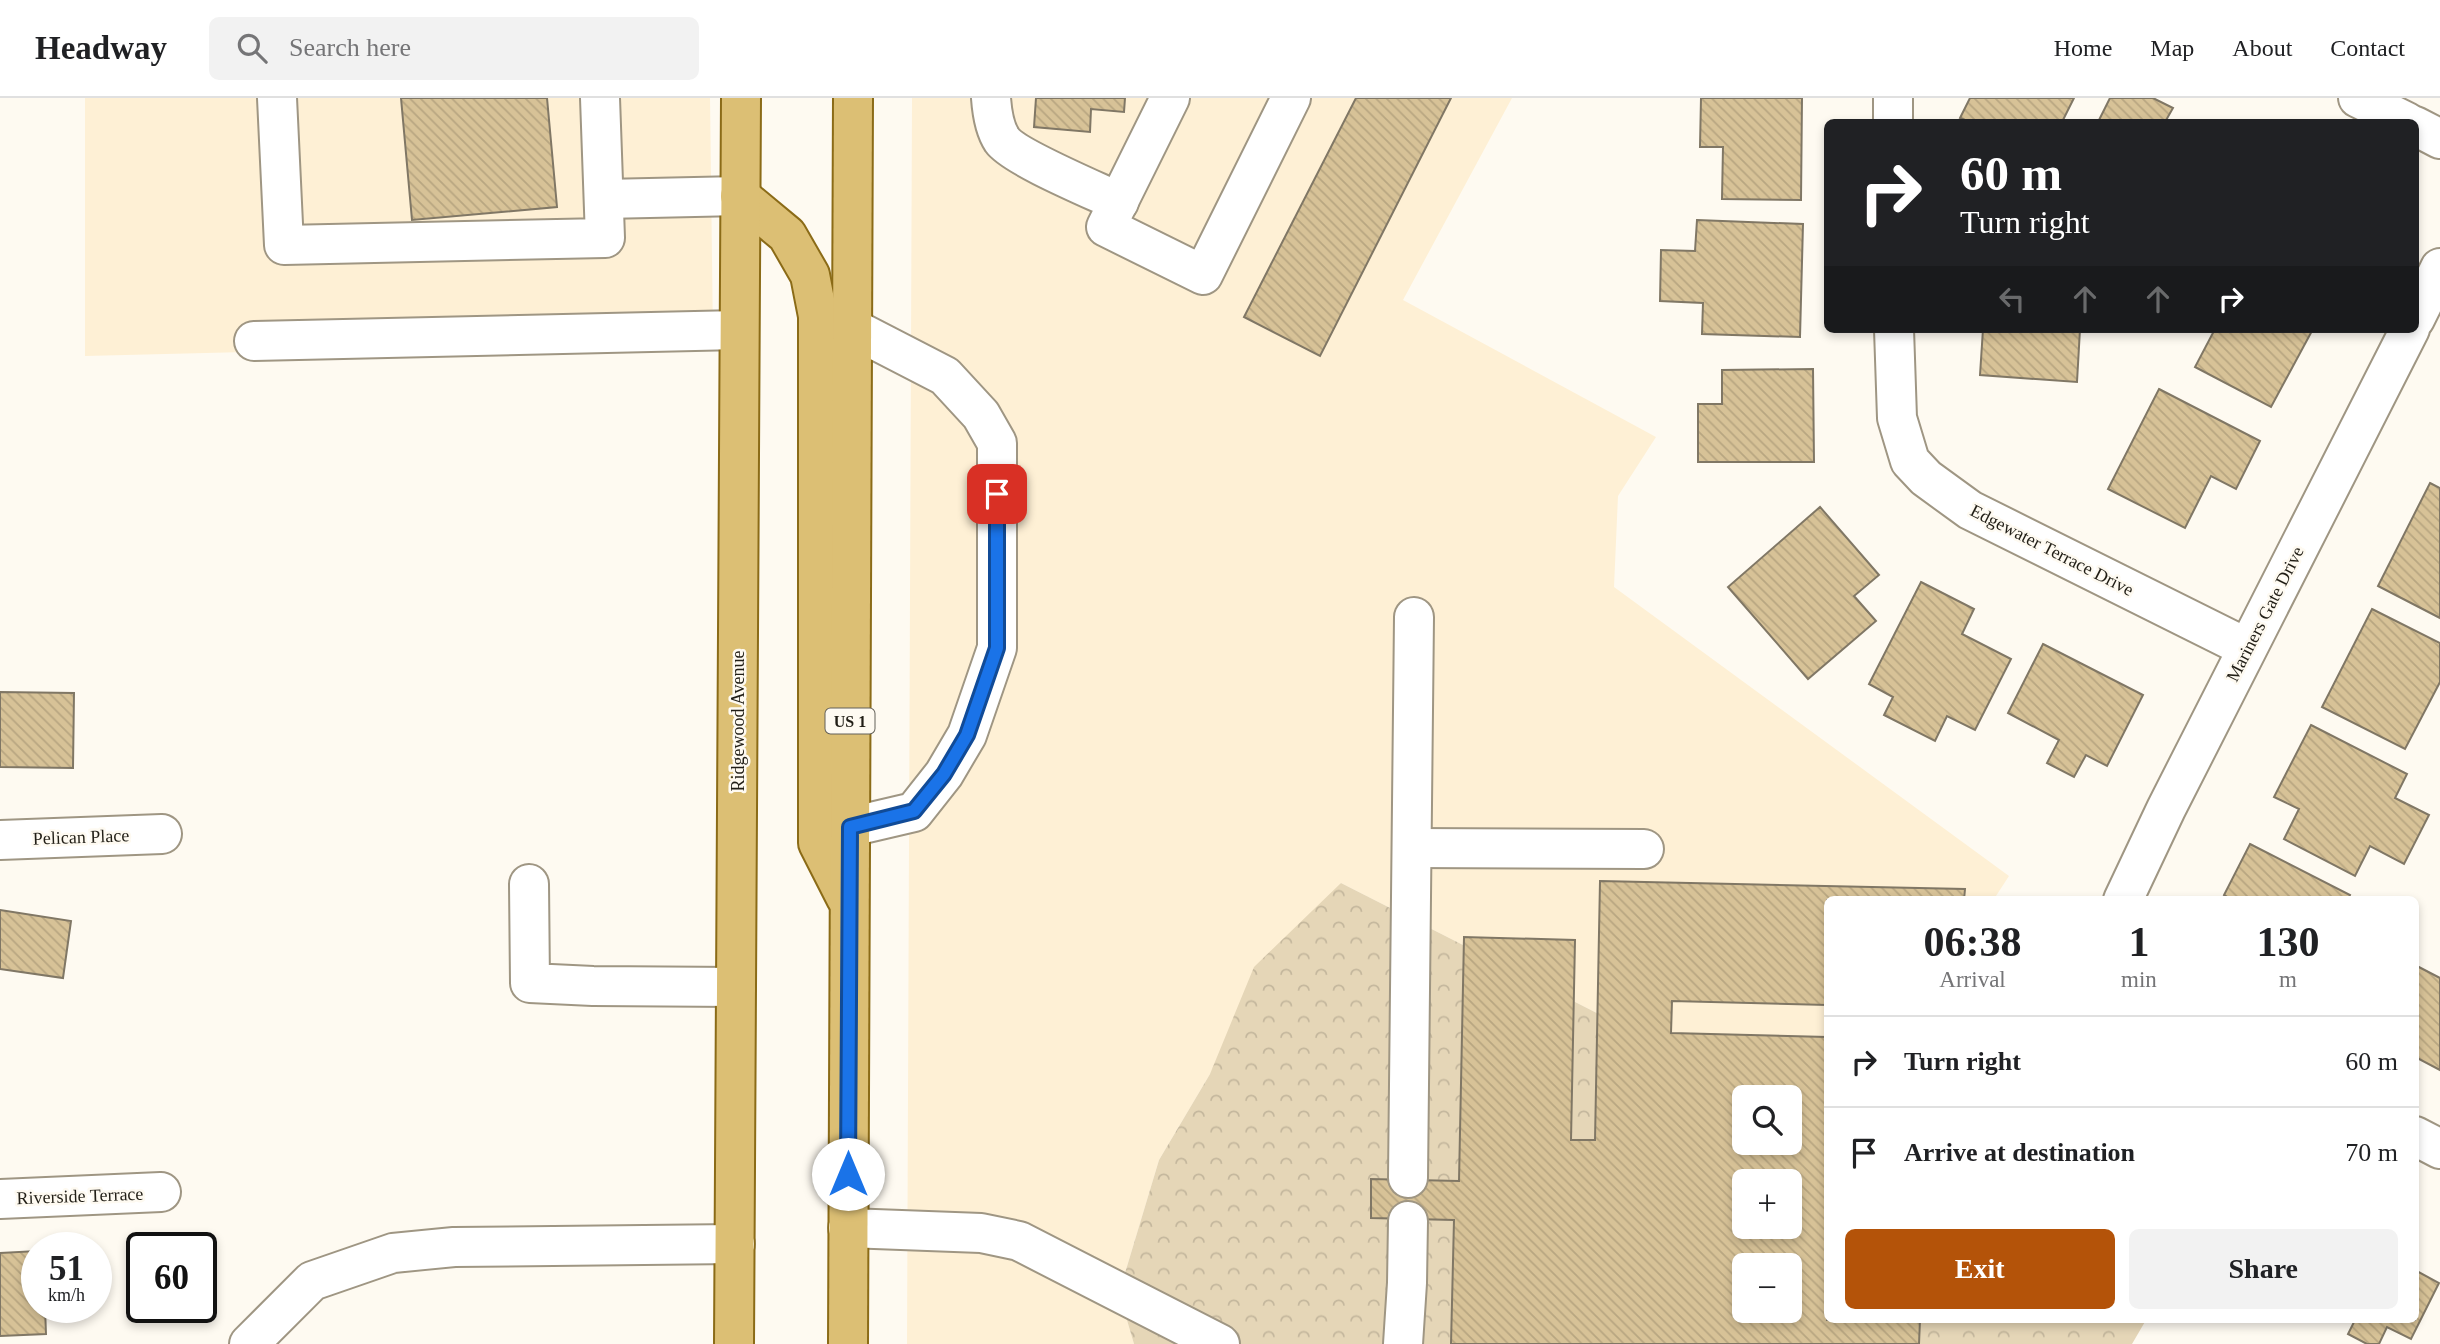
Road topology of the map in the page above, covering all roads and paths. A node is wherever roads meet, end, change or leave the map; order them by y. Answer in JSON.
{"nodes":[{"id":1,"x":277,"y":98,"type":"edge"},
{"id":2,"x":600,"y":98,"type":"edge"},
{"id":3,"x":741,"y":98,"type":"edge"},
{"id":4,"x":853,"y":98,"type":"edge"},
{"id":5,"x":991,"y":98,"type":"edge"},
{"id":6,"x":1170,"y":98,"type":"edge"},
{"id":7,"x":1291,"y":98,"type":"edge"},
{"id":8,"x":1893,"y":98,"type":"edge"},
{"id":9,"x":2358,"y":98,"type":"edge"},
{"id":10,"x":1893,"y":119,"type":"edge"},
{"id":11,"x":2401,"y":119,"type":"edge"},
{"id":12,"x":2419,"y":128,"type":"edge"},
{"id":13,"x":2440,"y":139,"type":"edge"},
{"id":14,"x":740,"y":196,"type":"junction"},
{"id":15,"x":604,"y":199,"type":"junction"},
{"id":16,"x":1119,"y":202,"type":"junction"},
{"id":17,"x":2440,"y":268,"type":"edge"},
{"id":18,"x":2419,"y":311,"type":"edge"},
{"id":19,"x":852,"y":328,"type":"junction"},
{"id":20,"x":739,"y":330,"type":"junction"},
{"id":21,"x":1895,"y":333,"type":"edge"},
{"id":22,"x":2408,"y":333,"type":"edge"},
{"id":23,"x":254,"y":341,"type":"dead end"},
{"id":24,"x":1414,"y":617,"type":"dead end"},
{"id":25,"x":2247,"y":648,"type":"junction"},
{"id":26,"x":850,"y":827,"type":"junction"},
{"id":27,"x":162,"y":834,"type":"dead end"},
{"id":28,"x":0,"y":840,"type":"edge"},
{"id":29,"x":1412,"y":848,"type":"junction"},
{"id":30,"x":1644,"y":849,"type":"dead end"},
{"id":31,"x":529,"y":884,"type":"dead end"},
{"id":32,"x":2125,"y":896,"type":"edge"},
{"id":33,"x":850,"y":906,"type":"junction"},
{"id":34,"x":736,"y":987,"type":"junction"},
{"id":35,"x":2419,"y":1138,"type":"edge"},
{"id":36,"x":2440,"y":1149,"type":"edge"},
{"id":37,"x":1408,"y":1178,"type":"dead end"},
{"id":38,"x":160,"y":1192,"type":"dead end"},
{"id":39,"x":0,"y":1199,"type":"edge"},
{"id":40,"x":1408,"y":1221,"type":"dead end"},
{"id":41,"x":848,"y":1228,"type":"junction"},
{"id":42,"x":735,"y":1244,"type":"junction"},
{"id":43,"x":736,"y":1339,"type":"edge"},
{"id":44,"x":249,"y":1344,"type":"edge"},
{"id":45,"x":848,"y":1344,"type":"edge"},
{"id":46,"x":1220,"y":1344,"type":"edge"},
{"id":47,"x":1403,"y":1344,"type":"edge"}],
"edges":[{"from":1,"to":15,"type":"street"},
{"from":2,"to":15,"type":"street"},
{"from":3,"to":14,"type":"main road","name":"Ridgewood Avenue"},
{"from":4,"to":19,"type":"main road","number":"US 1"},
{"from":5,"to":16,"type":"street"},
{"from":6,"to":16,"type":"street"},
{"from":7,"to":16,"type":"street"},
{"from":8,"to":10,"type":"street"},
{"from":9,"to":11,"type":"street"},
{"from":12,"to":13,"type":"street"},
{"from":14,"to":15,"type":"street"},
{"from":14,"to":20,"type":"main road","name":"Ridgewood Avenue"},
{"from":14,"to":33,"type":"main road"},
{"from":17,"to":18,"type":"street"},
{"from":19,"to":26,"type":"main road","number":"US 1"},
{"from":19,"to":26,"type":"street"},
{"from":20,"to":23,"type":"street"},
{"from":20,"to":34,"type":"main road","name":"Ridgewood Avenue"},
{"from":21,"to":25,"type":"street","name":"Edgewater Terrace Drive"},
{"from":22,"to":25,"type":"street","name":"Mariners Gate Drive"},
{"from":24,"to":29,"type":"street"},
{"from":25,"to":32,"type":"street","name":"Mariners Gate Drive"},
{"from":26,"to":33,"type":"main road","number":"US 1"},
{"from":27,"to":28,"type":"street","name":"Pelican Place"},
{"from":29,"to":30,"type":"street"},
{"from":29,"to":37,"type":"street"},
{"from":31,"to":34,"type":"street"},
{"from":33,"to":41,"type":"main road","number":"US 1"},
{"from":34,"to":42,"type":"main road","name":"Ridgewood Avenue"},
{"from":35,"to":36,"type":"street"},
{"from":38,"to":39,"type":"street","name":"Riverside Terrace"},
{"from":40,"to":47,"type":"street"},
{"from":41,"to":45,"type":"main road","number":"US 1"},
{"from":41,"to":46,"type":"street"},
{"from":42,"to":43,"type":"main road","name":"Ridgewood Avenue"},
{"from":42,"to":44,"type":"street"}]}
